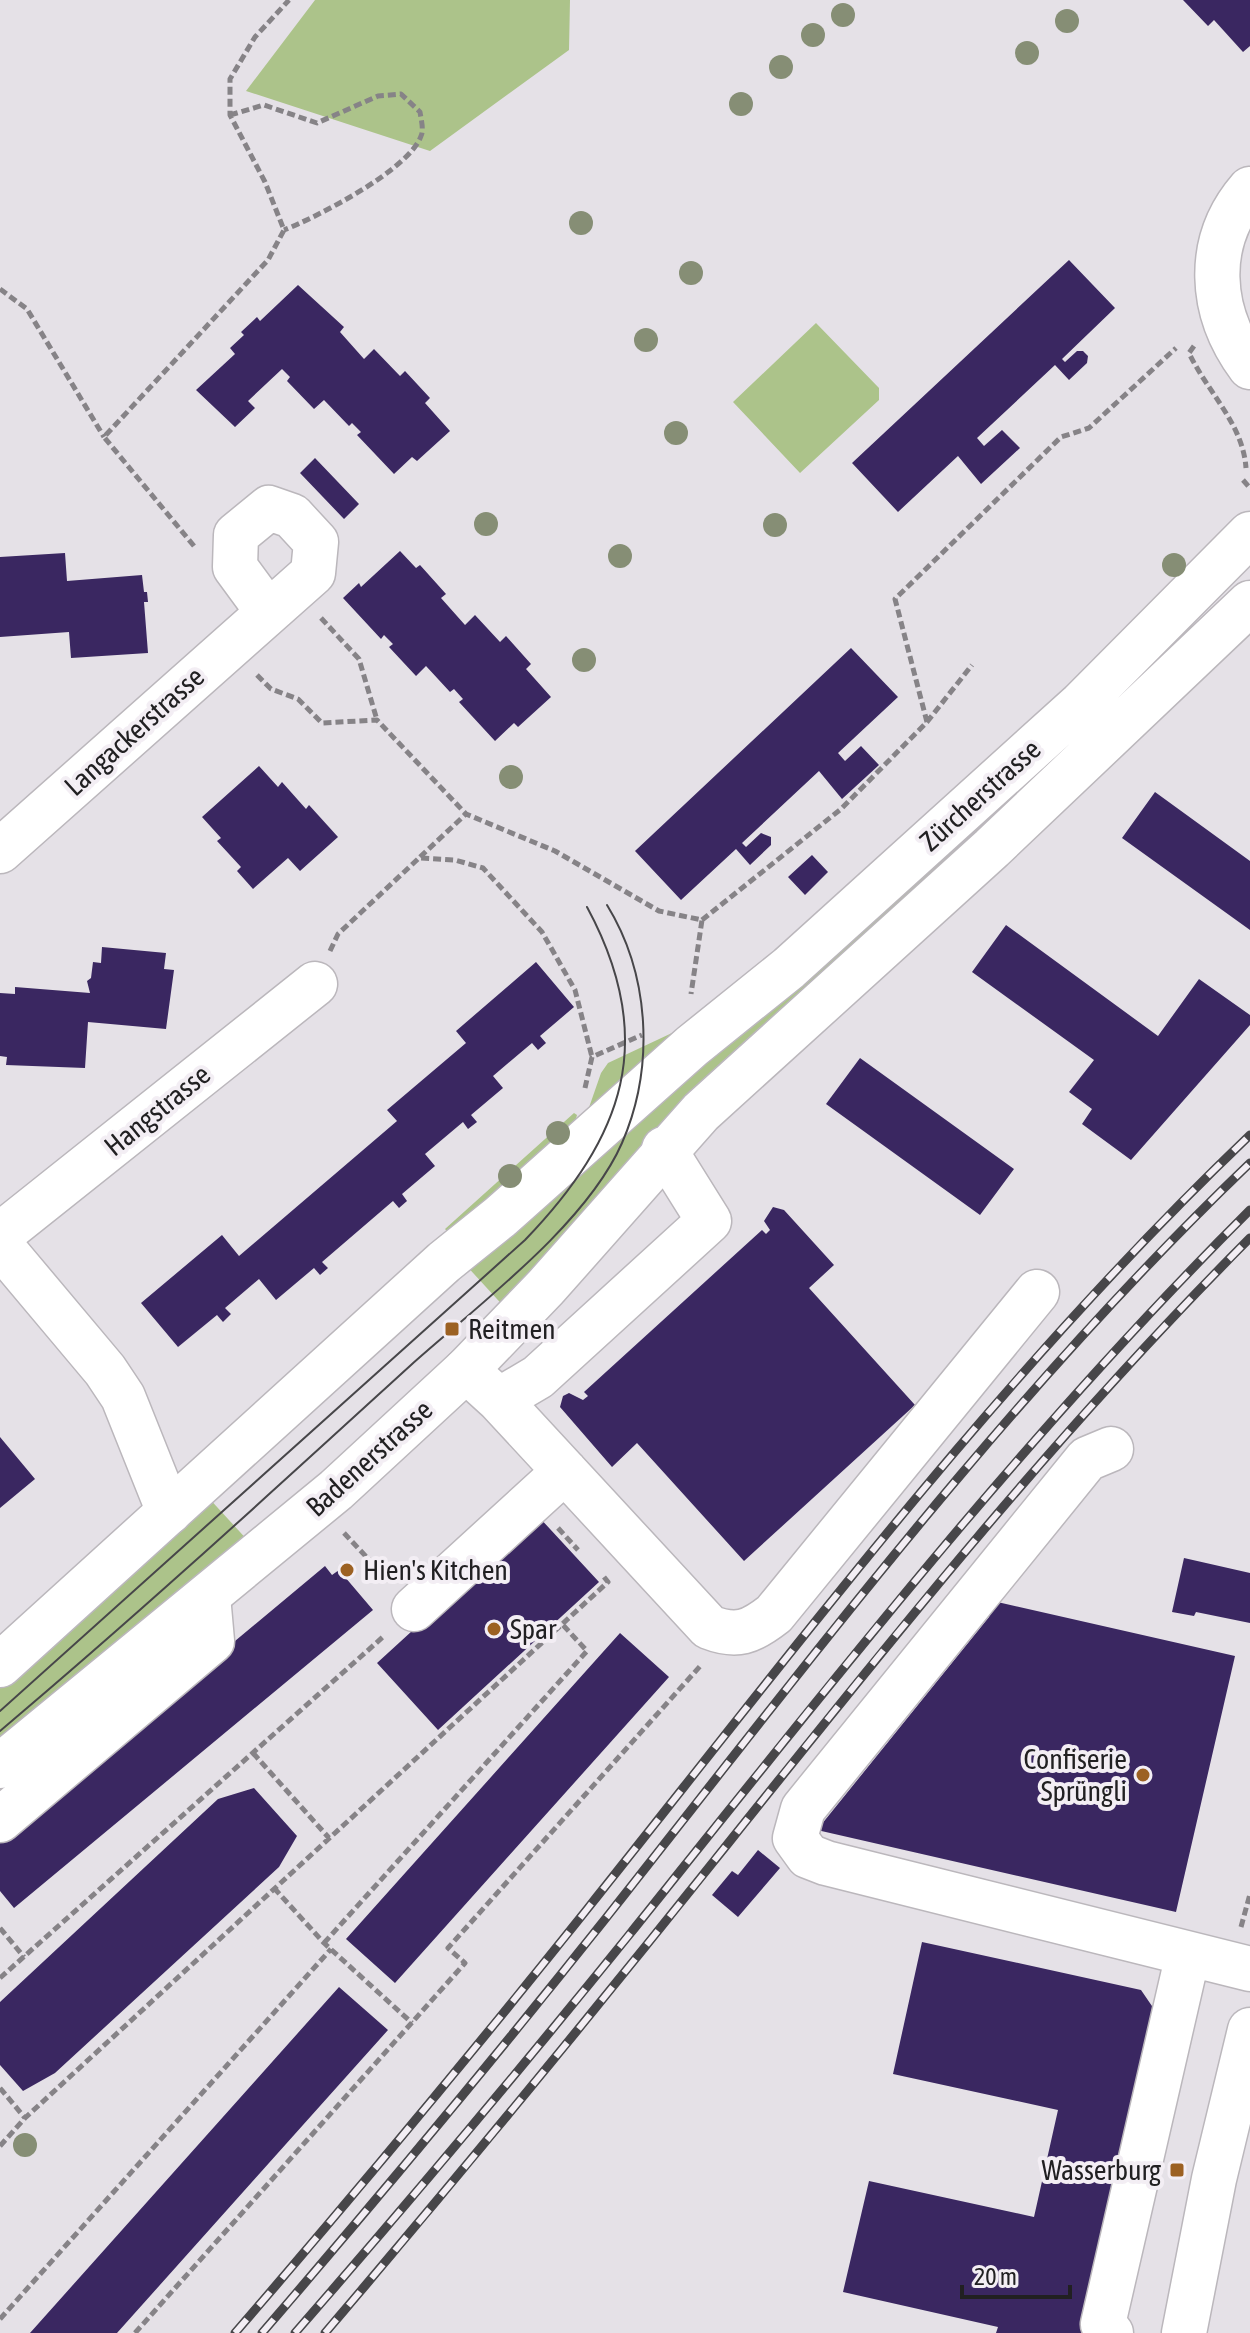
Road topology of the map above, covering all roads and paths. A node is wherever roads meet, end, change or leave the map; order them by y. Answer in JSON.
{"nodes":[{"id":1,"x":289,"y":0,"type":"edge"},
{"id":2,"x":230,"y":115,"type":"junction"},
{"id":3,"x":1250,"y":189,"type":"edge"},
{"id":4,"x":284,"y":230,"type":"junction"},
{"id":5,"x":0,"y":289,"type":"edge"},
{"id":6,"x":1176,"y":348,"type":"dead end"},
{"id":7,"x":1189,"y":353,"type":"dead end"},
{"id":8,"x":1250,"y":367,"type":"edge"},
{"id":9,"x":104,"y":437,"type":"junction"},
{"id":10,"x":1246,"y":468,"type":"dead end"},
{"id":11,"x":1243,"y":480,"type":"dead end"},
{"id":12,"x":1250,"y":488,"type":"edge"},
{"id":13,"x":1250,"y":534,"type":"edge"},
{"id":14,"x":198,"y":552,"type":"dead end"},
{"id":15,"x":1250,"y":603,"type":"edge"},
{"id":16,"x":268,"y":612,"type":"dead end"},
{"id":17,"x":345,"y":642,"type":"dead end"},
{"id":18,"x":229,"y":646,"type":"junction"},
{"id":19,"x":972,"y":665,"type":"dead end"},
{"id":20,"x":377,"y":720,"type":"junction"},
{"id":21,"x":927,"y":722,"type":"junction"},
{"id":22,"x":466,"y":814,"type":"junction"},
{"id":23,"x":0,"y":851,"type":"edge"},
{"id":24,"x":419,"y":858,"type":"junction"},
{"id":25,"x":702,"y":920,"type":"junction"},
{"id":26,"x":315,"y":984,"type":"joint"},
{"id":27,"x":690,"y":998,"type":"dead end"},
{"id":28,"x":592,"y":1057,"type":"dead end"},
{"id":29,"x":701,"y":1112,"type":"joint"},
{"id":30,"x":664,"y":1149,"type":"junction"},
{"id":31,"x":0,"y":1235,"type":"edge"},
{"id":32,"x":0,"y":1245,"type":"edge"},
{"id":33,"x":1037,"y":1292,"type":"dead end"},
{"id":34,"x":466,"y":1370,"type":"junction"},
{"id":35,"x":499,"y":1400,"type":"junction"},
{"id":36,"x":1111,"y":1449,"type":"dead end"},
{"id":37,"x":565,"y":1471,"type":"junction"},
{"id":38,"x":532,"y":1500,"type":"junction"},
{"id":39,"x":169,"y":1512,"type":"junction"},
{"id":40,"x":342,"y":1530,"type":"dead end"},
{"id":41,"x":586,"y":1558,"type":"dead end"},
{"id":42,"x":597,"y":1570,"type":"dead end"},
{"id":43,"x":208,"y":1596,"type":"junction"},
{"id":44,"x":414,"y":1609,"type":"junction"},
{"id":45,"x":562,"y":1624,"type":"junction"},
{"id":46,"x":729,"y":1634,"type":"junction"},
{"id":47,"x":0,"y":1665,"type":"edge"},
{"id":48,"x":253,"y":1753,"type":"junction"},
{"id":49,"x":0,"y":1766,"type":"edge"},
{"id":50,"x":0,"y":1820,"type":"edge"},
{"id":51,"x":329,"y":1838,"type":"junction"},
{"id":52,"x":274,"y":1888,"type":"junction"},
{"id":53,"x":0,"y":1928,"type":"edge"},
{"id":54,"x":324,"y":1943,"type":"junction"},
{"id":55,"x":331,"y":1949,"type":"junction"},
{"id":56,"x":1188,"y":1954,"type":"junction"},
{"id":57,"x":24,"y":1957,"type":"junction"},
{"id":58,"x":1250,"y":1969,"type":"edge"},
{"id":59,"x":0,"y":1978,"type":"edge"},
{"id":60,"x":412,"y":2023,"type":"junction"},
{"id":61,"x":1250,"y":2030,"type":"edge"},
{"id":62,"x":0,"y":2088,"type":"edge"},
{"id":63,"x":25,"y":2118,"type":"junction"},
{"id":64,"x":0,"y":2146,"type":"edge"},
{"id":65,"x":0,"y":2319,"type":"edge"},
{"id":66,"x":135,"y":2333,"type":"edge"},
{"id":67,"x":1111,"y":2333,"type":"edge"},
{"id":68,"x":1184,"y":2333,"type":"edge"}],
"edges":[{"from":1,"to":2,"type":"path"},
{"from":2,"to":4,"type":"path"},
{"from":2,"to":4,"type":"path"},
{"from":3,"to":8,"type":"main road"},
{"from":4,"to":9,"type":"path"},
{"from":5,"to":9,"type":"path"},
{"from":6,"to":21,"type":"path"},
{"from":7,"to":10,"type":"path"},
{"from":9,"to":14,"type":"path"},
{"from":11,"to":12,"type":"path"},
{"from":13,"to":39,"type":"main road","name":"Zürcherstrasse"},
{"from":15,"to":29,"type":"main road","name":"Zürcherstrasse"},
{"from":16,"to":18,"type":"main road","name":"Langackerstrasse"},
{"from":17,"to":20,"type":"path"},
{"from":18,"to":20,"type":"path"},
{"from":18,"to":23,"type":"main road","name":"Langackerstrasse"},
{"from":19,"to":21,"type":"path"},
{"from":20,"to":22,"type":"path"},
{"from":21,"to":25,"type":"path"},
{"from":22,"to":24,"type":"path"},
{"from":22,"to":25,"type":"path"},
{"from":24,"to":26,"type":"path"},
{"from":24,"to":28,"type":"path"},
{"from":25,"to":27,"type":"path"},
{"from":26,"to":31,"type":"main road","name":"Hangstrasse"},
{"from":29,"to":30,"type":"main road","name":"Badenerstrasse"},
{"from":30,"to":34,"type":"main road","name":"Badenerstrasse"},
{"from":30,"to":35,"type":"main road"},
{"from":32,"to":39,"type":"main road"},
{"from":33,"to":46,"type":"main road"},
{"from":34,"to":35,"type":"main road"},
{"from":34,"to":43,"type":"main road","name":"Badenerstrasse"},
{"from":35,"to":37,"type":"main road"},
{"from":36,"to":56,"type":"main road"},
{"from":37,"to":38,"type":"main road"},
{"from":37,"to":46,"type":"main road"},
{"from":38,"to":41,"type":"path"},
{"from":38,"to":44,"type":"main road"},
{"from":39,"to":47,"type":"main road"},
{"from":40,"to":44,"type":"path"},
{"from":42,"to":45,"type":"path"},
{"from":43,"to":49,"type":"main road","name":"Badenerstrasse"},
{"from":43,"to":50,"type":"main road"},
{"from":44,"to":48,"type":"path"},
{"from":45,"to":51,"type":"path"},
{"from":45,"to":54,"type":"path"},
{"from":46,"to":60,"type":"path"},
{"from":48,"to":51,"type":"path"},
{"from":48,"to":57,"type":"path"},
{"from":51,"to":52,"type":"path"},
{"from":52,"to":54,"type":"path"},
{"from":52,"to":63,"type":"path"},
{"from":53,"to":57,"type":"path"},
{"from":54,"to":55,"type":"path"},
{"from":55,"to":60,"type":"path"},
{"from":55,"to":65,"type":"path"},
{"from":56,"to":58,"type":"main road"},
{"from":56,"to":67,"type":"main road"},
{"from":57,"to":59,"type":"path"},
{"from":60,"to":66,"type":"path"},
{"from":61,"to":68,"type":"main road"},
{"from":62,"to":63,"type":"path"},
{"from":63,"to":64,"type":"path"}]}
